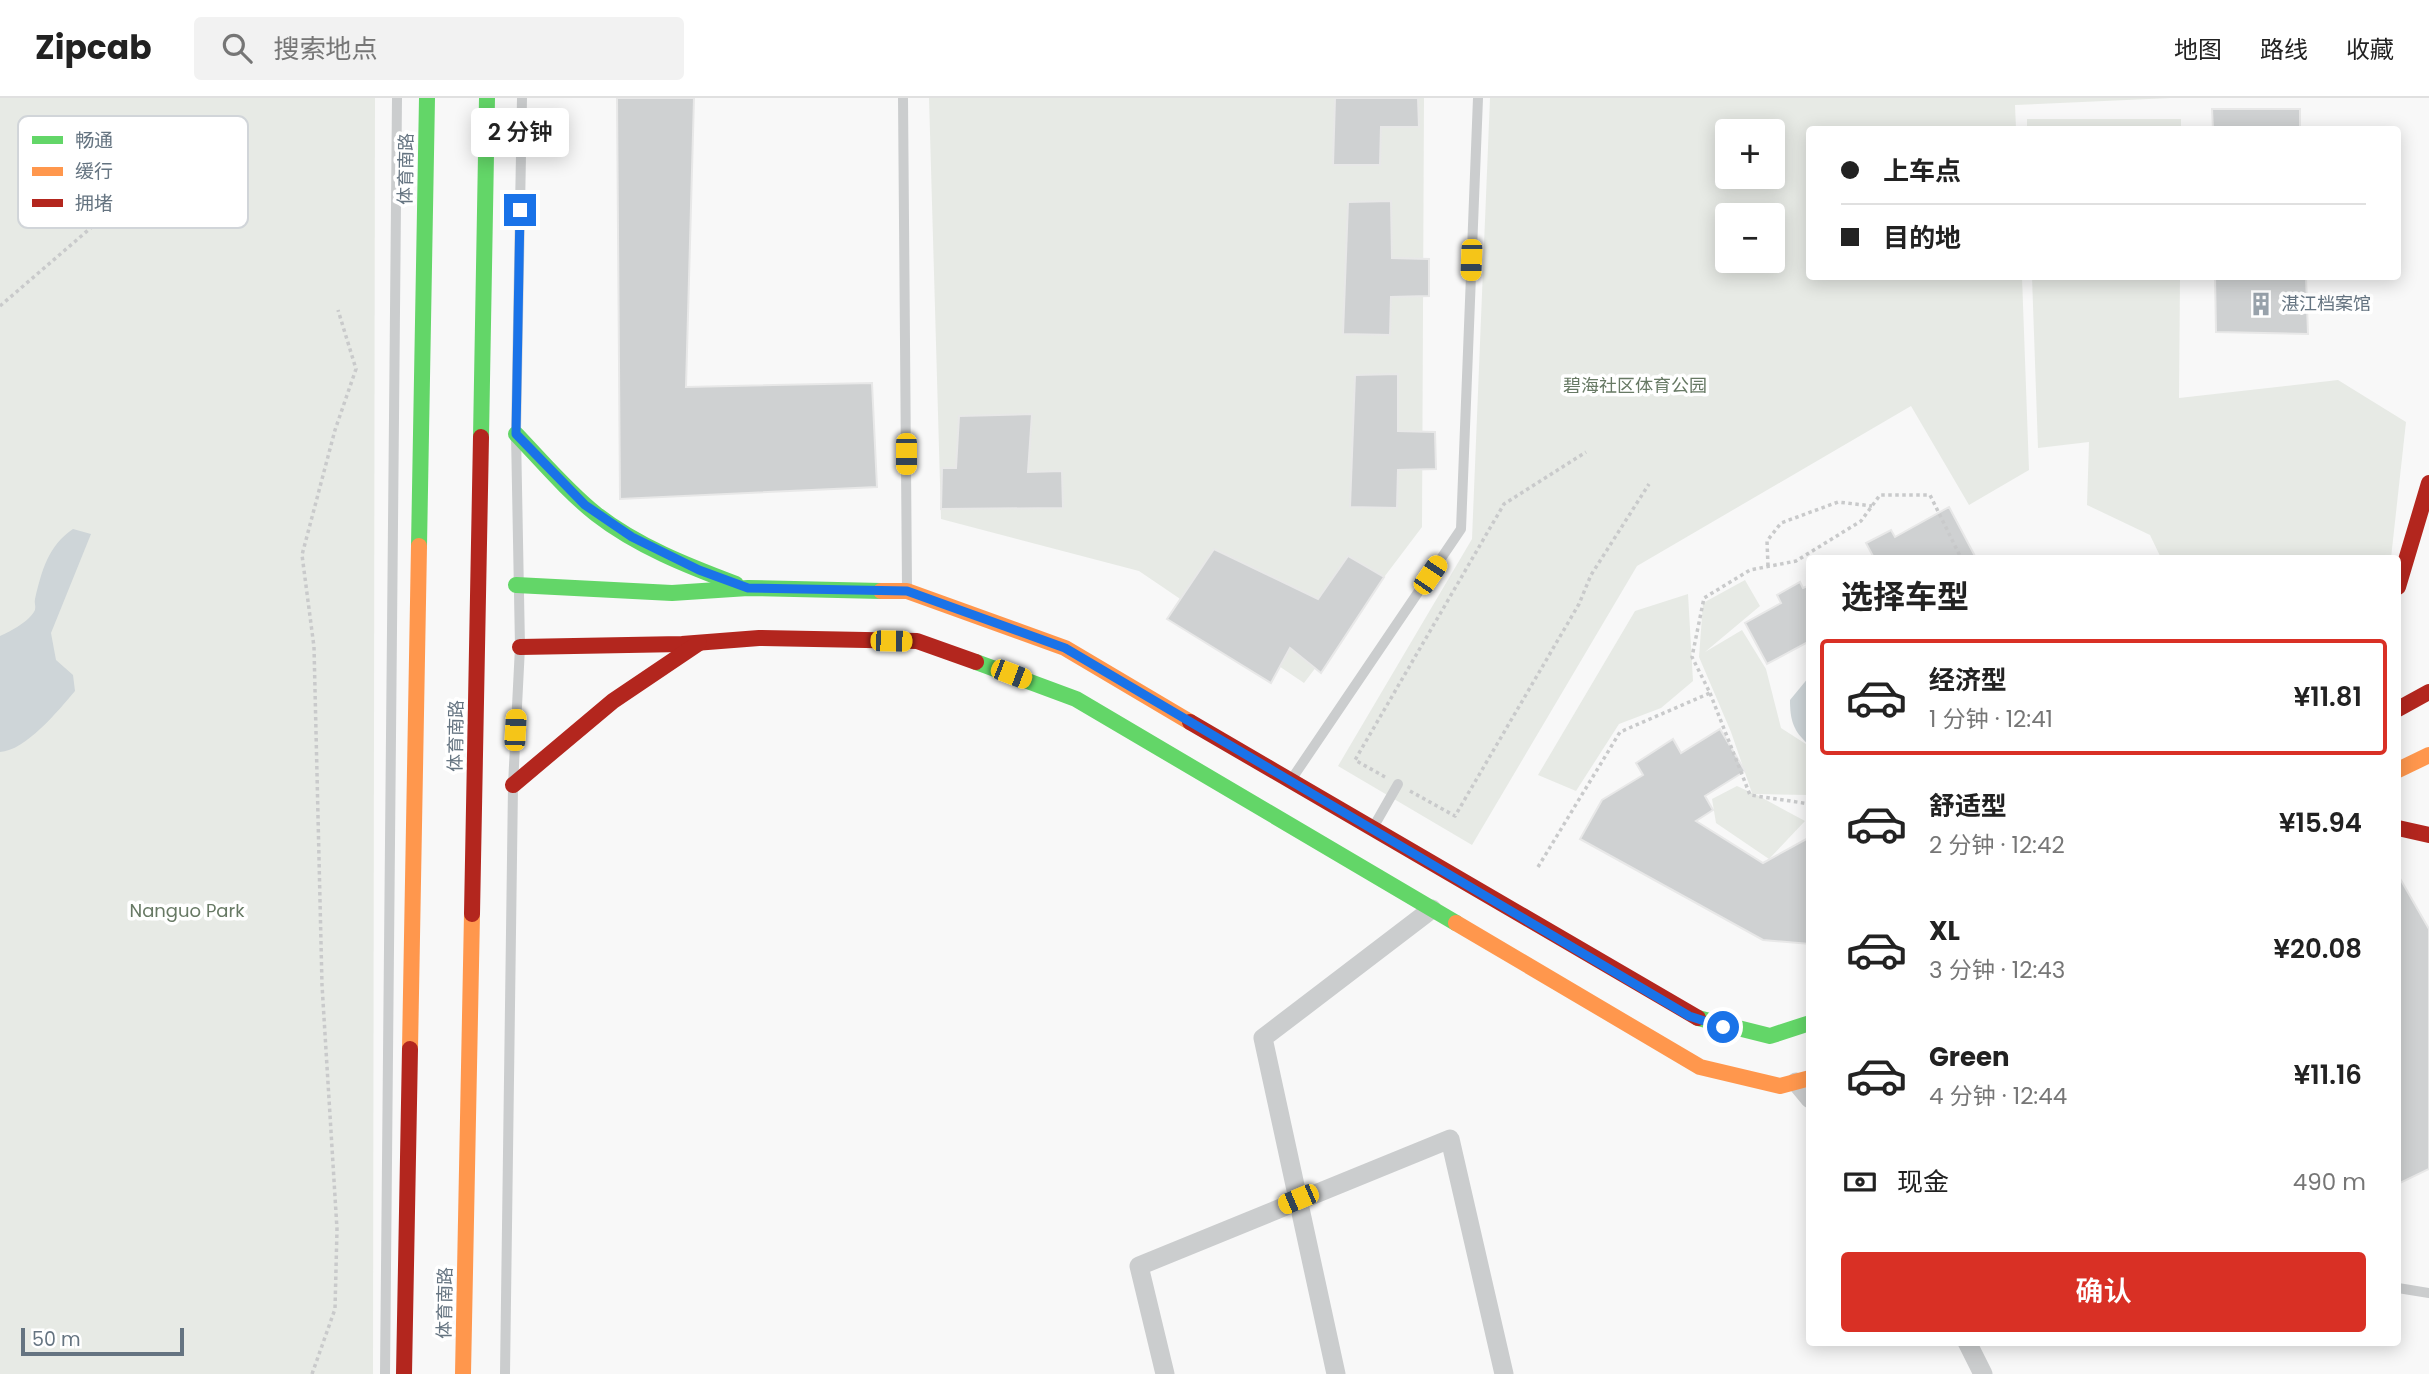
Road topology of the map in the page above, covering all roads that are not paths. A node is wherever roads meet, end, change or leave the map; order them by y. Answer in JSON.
{"nodes":[{"id":1,"x":397,"y":98,"type":"edge"},
{"id":2,"x":427,"y":98,"type":"edge"},
{"id":3,"x":488,"y":98,"type":"edge"},
{"id":4,"x":522,"y":98,"type":"edge"},
{"id":5,"x":903,"y":98,"type":"edge"},
{"id":6,"x":1478,"y":98,"type":"edge"},
{"id":7,"x":516,"y":434,"type":"junction"},
{"id":8,"x":2429,"y":482,"type":"edge"},
{"id":9,"x":2401,"y":577,"type":"edge"},
{"id":10,"x":516,"y":585,"type":"junction"},
{"id":11,"x":748,"y":588,"type":"junction"},
{"id":12,"x":907,"y":591,"type":"junction"},
{"id":13,"x":699,"y":643,"type":"junction"},
{"id":14,"x":520,"y":647,"type":"junction"},
{"id":15,"x":2429,"y":692,"type":"edge"},
{"id":16,"x":2401,"y":707,"type":"edge"},
{"id":17,"x":2429,"y":755,"type":"edge"},
{"id":18,"x":2401,"y":768,"type":"edge"},
{"id":19,"x":1290,"y":780,"type":"junction"},
{"id":20,"x":513,"y":785,"type":"junction"},
{"id":21,"x":1398,"y":785,"type":"road end"},
{"id":22,"x":1372,"y":829,"type":"junction"},
{"id":23,"x":2401,"y":829,"type":"edge"},
{"id":24,"x":2429,"y":835,"type":"edge"},
{"id":25,"x":1432,"y":909,"type":"junction"},
{"id":26,"x":1806,"y":1024,"type":"edge"},
{"id":27,"x":1803,"y":1080,"type":"edge"},
{"id":28,"x":1298,"y":1199,"type":"junction"},
{"id":29,"x":2401,"y":1288,"type":"edge"},
{"id":30,"x":2429,"y":1293,"type":"edge"},
{"id":31,"x":1969,"y":1346,"type":"edge"},
{"id":32,"x":385,"y":1374,"type":"edge"},
{"id":33,"x":404,"y":1374,"type":"edge"},
{"id":34,"x":463,"y":1374,"type":"edge"},
{"id":35,"x":505,"y":1374,"type":"edge"},
{"id":36,"x":1165,"y":1374,"type":"edge"},
{"id":37,"x":1336,"y":1374,"type":"edge"},
{"id":38,"x":1504,"y":1374,"type":"edge"},
{"id":39,"x":1983,"y":1374,"type":"edge"}],
"edges":[{"from":1,"to":32,"type":"lane"},
{"from":2,"to":33,"type":"street","name":"体育南路"},
{"from":3,"to":34,"type":"street","name":"体育南路"},
{"from":4,"to":7,"type":"lane"},
{"from":5,"to":12,"type":"lane"},
{"from":6,"to":19,"type":"lane"},
{"from":7,"to":10,"type":"lane"},
{"from":7,"to":11,"type":"street"},
{"from":8,"to":9,"type":"street"},
{"from":10,"to":11,"type":"street"},
{"from":10,"to":14,"type":"lane"},
{"from":11,"to":12,"type":"street"},
{"from":12,"to":19,"type":"street"},
{"from":13,"to":14,"type":"street"},
{"from":13,"to":20,"type":"street"},
{"from":13,"to":25,"type":"street"},
{"from":14,"to":20,"type":"lane"},
{"from":15,"to":16,"type":"street"},
{"from":17,"to":18,"type":"street"},
{"from":19,"to":22,"type":"street"},
{"from":20,"to":35,"type":"lane"},
{"from":21,"to":22,"type":"lane"},
{"from":22,"to":26,"type":"street"},
{"from":23,"to":24,"type":"street"},
{"from":25,"to":27,"type":"street"},
{"from":25,"to":28,"type":"street"},
{"from":28,"to":36,"type":"street"},
{"from":28,"to":37,"type":"street"},
{"from":28,"to":38,"type":"street"},
{"from":29,"to":30,"type":"lane"},
{"from":31,"to":39,"type":"street"}]}
